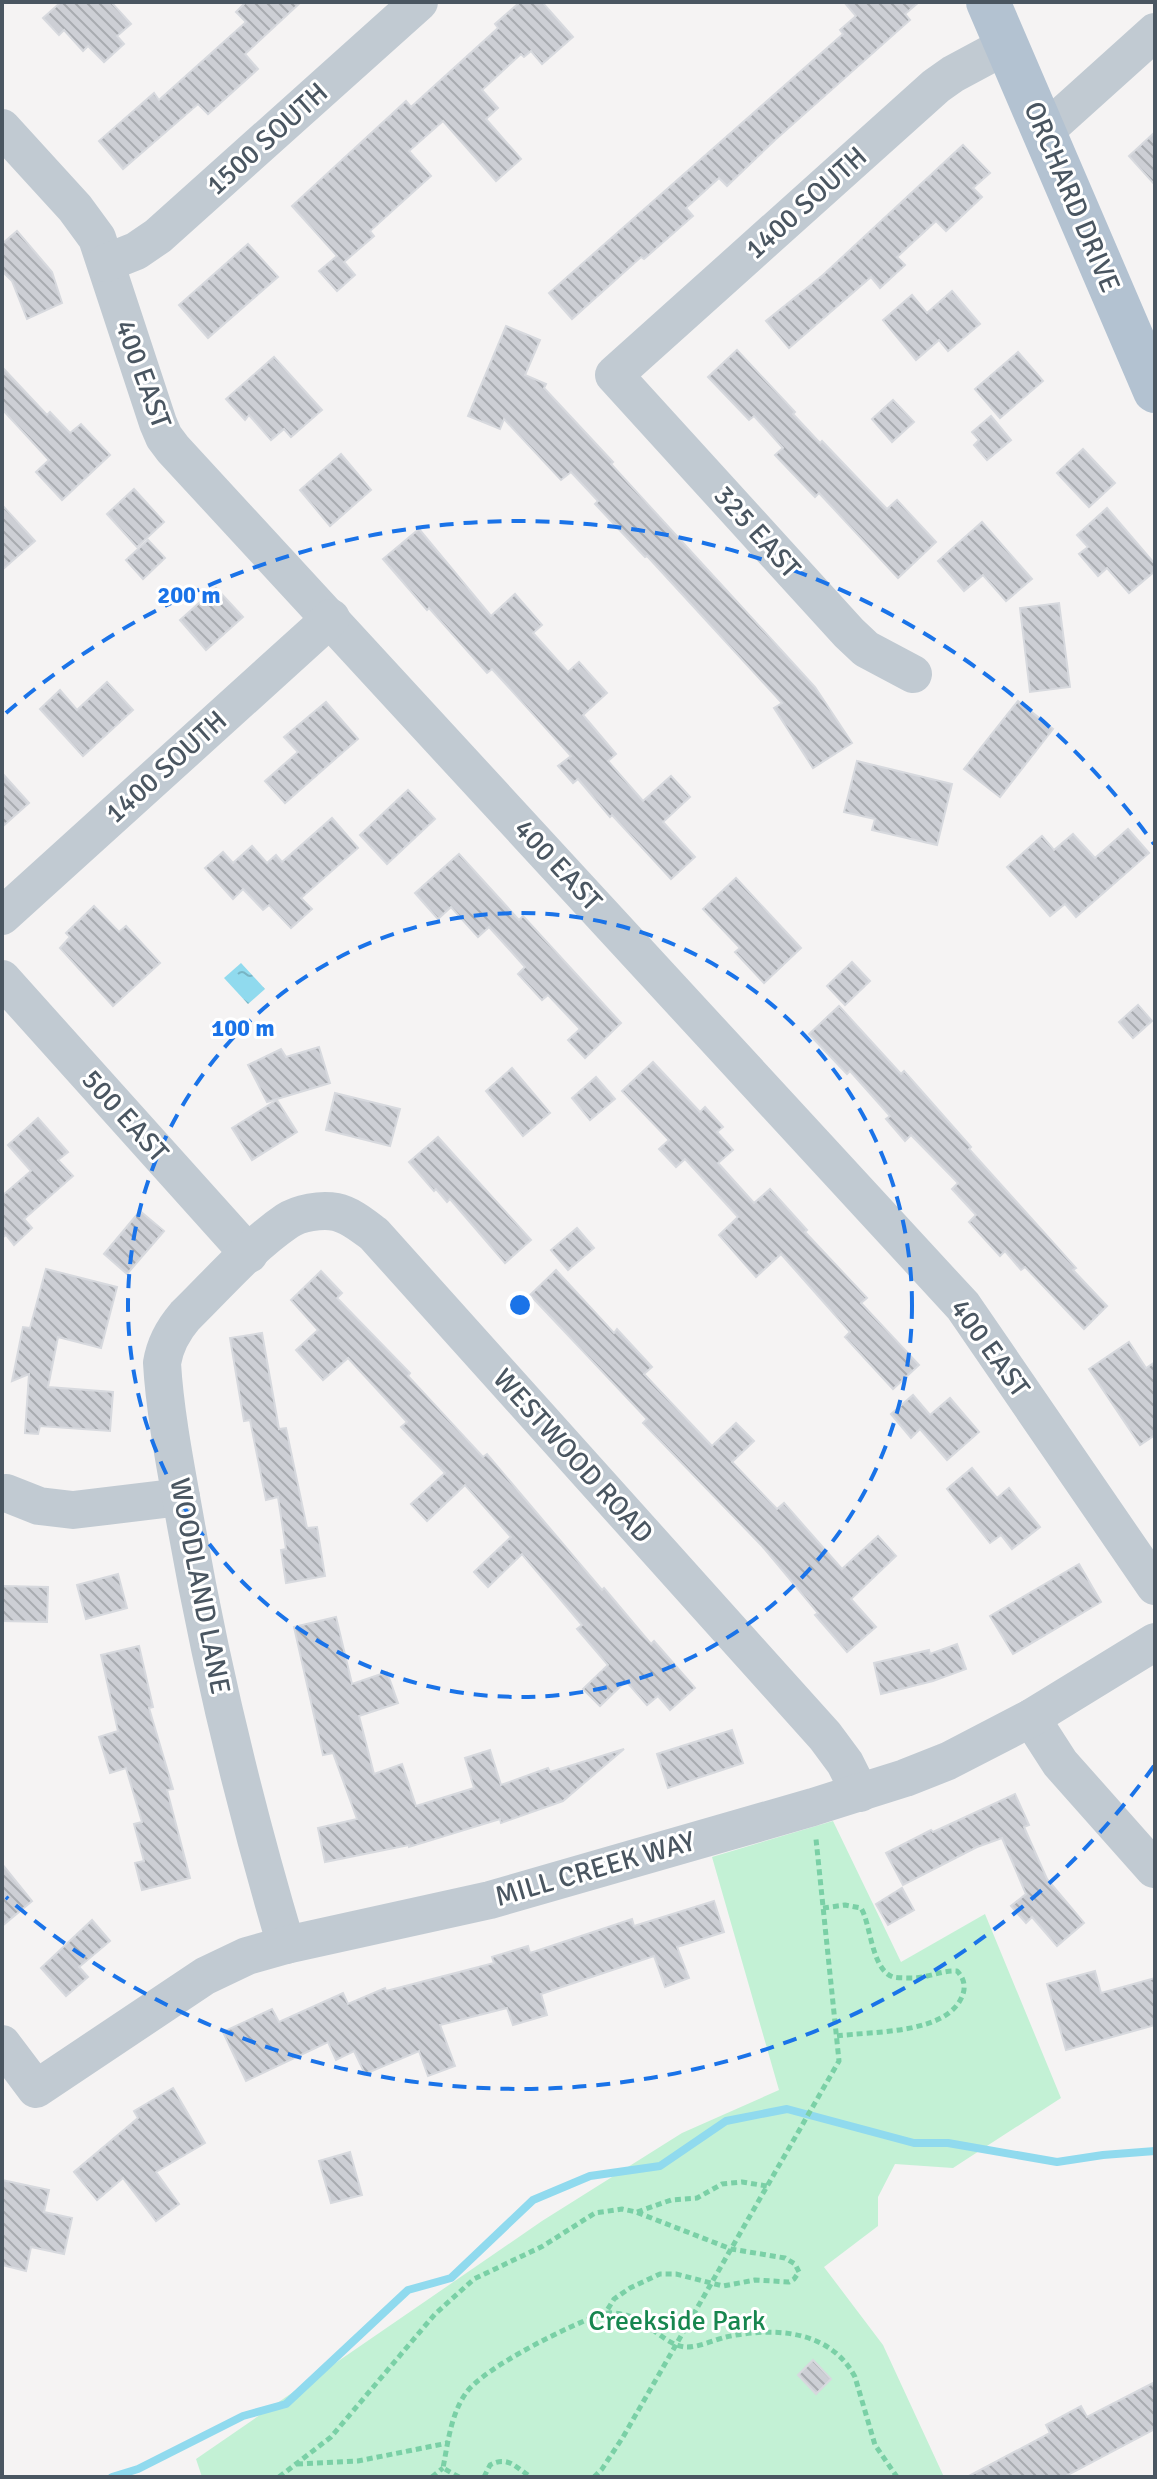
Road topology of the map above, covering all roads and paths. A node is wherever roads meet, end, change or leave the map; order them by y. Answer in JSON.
{"nodes":[{"id":1,"x":419,"y":2,"type":"edge"},
{"id":2,"x":988,"y":2,"type":"edge"},
{"id":3,"x":1155,"y":32,"type":"edge"},
{"id":4,"x":1007,"y":45,"type":"junction"},
{"id":5,"x":1044,"y":132,"type":"junction"},
{"id":6,"x":8,"y":145,"type":"edge"},
{"id":7,"x":106,"y":263,"type":"junction"},
{"id":8,"x":614,"y":375,"type":"joint"},
{"id":9,"x":1155,"y":391,"type":"edge"},
{"id":10,"x":331,"y":618,"type":"junction"},
{"id":11,"x":913,"y":674,"type":"dead end"},
{"id":12,"x":2,"y":916,"type":"edge"},
{"id":13,"x":2,"y":979,"type":"edge"},
{"id":14,"x":249,"y":1254,"type":"junction"},
{"id":15,"x":6,"y":1493,"type":"dead end"},
{"id":16,"x":181,"y":1497,"type":"junction"},
{"id":17,"x":1155,"y":1586,"type":"edge"},
{"id":18,"x":1155,"y":1642,"type":"edge"},
{"id":19,"x":1031,"y":1718,"type":"junction"},
{"id":20,"x":860,"y":1793,"type":"junction"},
{"id":21,"x":815,"y":1830,"type":"dead end"},
{"id":22,"x":1154,"y":1869,"type":"edge"},
{"id":23,"x":823,"y":1908,"type":"junction"},
{"id":24,"x":286,"y":1945,"type":"junction"},
{"id":25,"x":837,"y":2036,"type":"junction"},
{"id":26,"x":2,"y":2044,"type":"edge"},
{"id":27,"x":767,"y":2186,"type":"junction"},
{"id":28,"x":636,"y":2212,"type":"junction"},
{"id":29,"x":731,"y":2249,"type":"junction"},
{"id":30,"x":711,"y":2285,"type":"junction"},
{"id":31,"x":606,"y":2312,"type":"junction"},
{"id":32,"x":675,"y":2344,"type":"junction"},
{"id":33,"x":448,"y":2443,"type":"junction"},
{"id":34,"x":296,"y":2464,"type":"junction"},
{"id":35,"x":443,"y":2468,"type":"junction"},
{"id":36,"x":279,"y":2477,"type":"edge"},
{"id":37,"x":432,"y":2477,"type":"edge"},
{"id":38,"x":459,"y":2477,"type":"edge"},
{"id":39,"x":484,"y":2477,"type":"edge"},
{"id":40,"x":531,"y":2477,"type":"edge"},
{"id":41,"x":594,"y":2477,"type":"edge"},
{"id":42,"x":897,"y":2477,"type":"edge"}],
"edges":[{"from":1,"to":7,"type":"street","name":"1500 SOUTH"},
{"from":2,"to":4,"type":"main road","name":"ORCHARD DRIVE"},
{"from":3,"to":5,"type":"street"},
{"from":4,"to":5,"type":"main road","name":"ORCHARD DRIVE"},
{"from":4,"to":8,"type":"street","name":"1400 SOUTH"},
{"from":5,"to":9,"type":"main road","name":"ORCHARD DRIVE"},
{"from":6,"to":7,"type":"street","name":"400 EAST"},
{"from":7,"to":10,"type":"street","name":"400 EAST"},
{"from":8,"to":11,"type":"street","name":"325 EAST"},
{"from":10,"to":12,"type":"street","name":"1400 SOUTH"},
{"from":10,"to":17,"type":"street","name":"400 EAST"},
{"from":13,"to":14,"type":"street","name":"500 EAST"},
{"from":14,"to":16,"type":"street","name":"WOODLAND LANE"},
{"from":14,"to":20,"type":"street","name":"WESTWOOD ROAD"},
{"from":15,"to":16,"type":"street"},
{"from":16,"to":24,"type":"street","name":"WOODLAND LANE"},
{"from":18,"to":19,"type":"street","name":"MILL CREEK WAY"},
{"from":19,"to":20,"type":"street","name":"MILL CREEK WAY"},
{"from":19,"to":22,"type":"street"},
{"from":20,"to":24,"type":"street","name":"MILL CREEK WAY"},
{"from":21,"to":23,"type":"path"},
{"from":23,"to":25,"type":"path"},
{"from":23,"to":25,"type":"path"},
{"from":24,"to":26,"type":"street","name":"MILL CREEK WAY"},
{"from":25,"to":27,"type":"path"},
{"from":27,"to":28,"type":"path"},
{"from":27,"to":29,"type":"path"},
{"from":28,"to":29,"type":"path"},
{"from":28,"to":34,"type":"path"},
{"from":29,"to":30,"type":"path"},
{"from":29,"to":30,"type":"path"},
{"from":30,"to":31,"type":"path"},
{"from":30,"to":32,"type":"path"},
{"from":31,"to":32,"type":"path"},
{"from":31,"to":33,"type":"path"},
{"from":32,"to":41,"type":"path"},
{"from":32,"to":42,"type":"path"},
{"from":33,"to":34,"type":"path"},
{"from":33,"to":35,"type":"path"},
{"from":34,"to":36,"type":"path"},
{"from":35,"to":37,"type":"path"},
{"from":35,"to":38,"type":"path"},
{"from":39,"to":40,"type":"path"}]}
